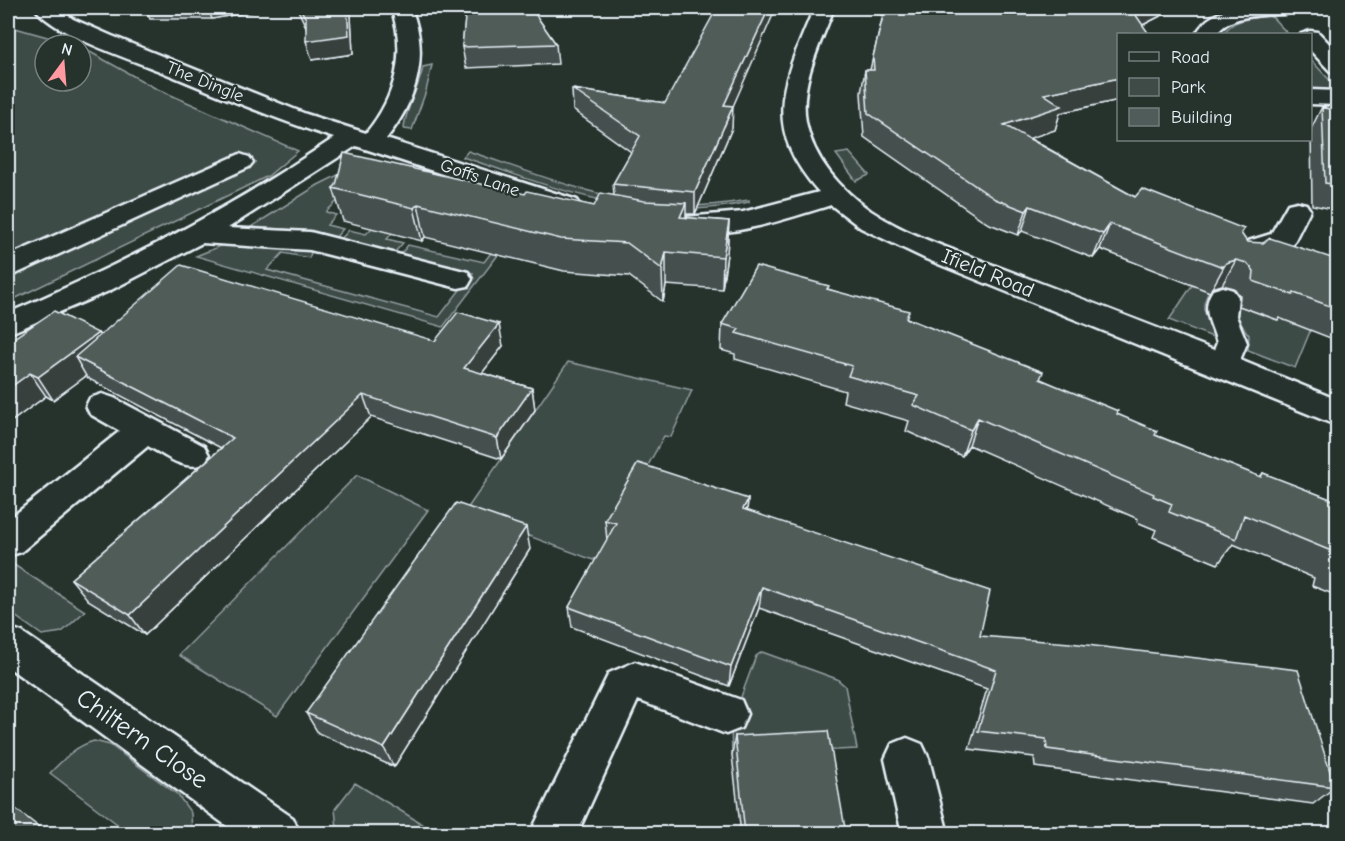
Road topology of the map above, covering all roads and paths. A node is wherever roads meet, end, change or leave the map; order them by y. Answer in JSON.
{"nodes":[{"id":1,"x":45,"y":8,"type":"edge"},
{"id":2,"x":401,"y":8,"type":"edge"},
{"id":3,"x":824,"y":8,"type":"edge"},
{"id":4,"x":1283,"y":8,"type":"edge"},
{"id":5,"x":1208,"y":33,"type":"edge"},
{"id":6,"x":1306,"y":33,"type":"edge"},
{"id":7,"x":1312,"y":39,"type":"edge"},
{"id":8,"x":1338,"y":66,"type":"edge"},
{"id":9,"x":1312,"y":97,"type":"edge"},
{"id":10,"x":1338,"y":98,"type":"edge"},
{"id":11,"x":362,"y":139,"type":"junction"},
{"id":12,"x":240,"y":162,"type":"dead end"},
{"id":13,"x":837,"y":195,"type":"junction"},
{"id":14,"x":1298,"y":210,"type":"dead end"},
{"id":15,"x":594,"y":214,"type":"edge"},
{"id":16,"x":662,"y":223,"type":"edge"},
{"id":17,"x":200,"y":234,"type":"junction"},
{"id":18,"x":1244,"y":258,"type":"edge"},
{"id":19,"x":8,"y":267,"type":"edge"},
{"id":20,"x":458,"y":279,"type":"dead end"},
{"id":21,"x":1224,"y":297,"type":"dead end"},
{"id":22,"x":8,"y":324,"type":"edge"},
{"id":23,"x":1222,"y":365,"type":"junction"},
{"id":24,"x":102,"y":406,"type":"dead end"},
{"id":25,"x":1338,"y":414,"type":"edge"},
{"id":26,"x":146,"y":429,"type":"junction"},
{"id":27,"x":192,"y":455,"type":"dead end"},
{"id":28,"x":8,"y":541,"type":"edge"},
{"id":29,"x":8,"y":645,"type":"edge"},
{"id":30,"x":726,"y":714,"type":"dead end"},
{"id":31,"x":908,"y":759,"type":"dead end"},
{"id":32,"x":258,"y":829,"type":"edge"},
{"id":33,"x":554,"y":834,"type":"edge"},
{"id":34,"x":925,"y":834,"type":"edge"}],
"edges":[{"from":1,"to":11,"type":"street","name":"The Dingle"},
{"from":2,"to":11,"type":"street"},
{"from":3,"to":13,"type":"street","name":"Ifield Road"},
{"from":4,"to":5,"type":"street"},
{"from":4,"to":6,"type":"street"},
{"from":7,"to":8,"type":"street"},
{"from":9,"to":10,"type":"street"},
{"from":11,"to":15,"type":"street","name":"Goffs Lane"},
{"from":11,"to":17,"type":"street"},
{"from":12,"to":19,"type":"street"},
{"from":13,"to":16,"type":"street"},
{"from":13,"to":23,"type":"street","name":"Ifield Road"},
{"from":14,"to":18,"type":"street"},
{"from":17,"to":20,"type":"street"},
{"from":17,"to":22,"type":"street"},
{"from":21,"to":23,"type":"street"},
{"from":23,"to":25,"type":"street","name":"Ifield Road"},
{"from":24,"to":26,"type":"street"},
{"from":26,"to":27,"type":"street"},
{"from":26,"to":28,"type":"street"},
{"from":29,"to":32,"type":"street","name":"Chiltern Close"},
{"from":30,"to":33,"type":"street"},
{"from":31,"to":34,"type":"street"}]}
